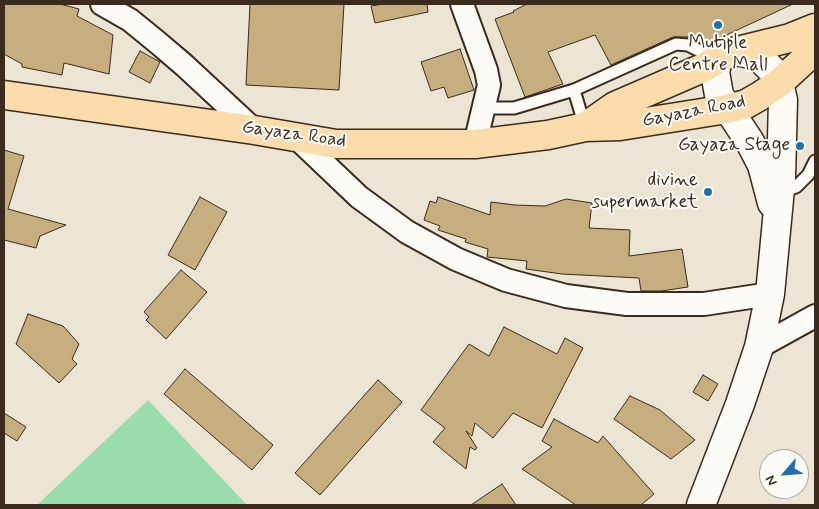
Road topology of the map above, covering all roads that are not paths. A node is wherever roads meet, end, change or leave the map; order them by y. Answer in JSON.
{"nodes":[{"id":1,"x":102,"y":4,"type":"edge"},
{"id":2,"x":462,"y":4,"type":"edge"},
{"id":3,"x":133,"y":12,"type":"edge"},
{"id":4,"x":815,"y":28,"type":"edge"},
{"id":5,"x":815,"y":50,"type":"edge"},
{"id":6,"x":727,"y":55,"type":"junction"},
{"id":7,"x":779,"y":83,"type":"junction"},
{"id":8,"x":574,"y":90,"type":"junction"},
{"id":9,"x":4,"y":95,"type":"edge"},
{"id":10,"x":483,"y":108,"type":"junction"},
{"id":11,"x":727,"y":109,"type":"junction"},
{"id":12,"x":585,"y":127,"type":"junction"},
{"id":13,"x":254,"y":130,"type":"junction"},
{"id":14,"x":297,"y":138,"type":"junction"},
{"id":15,"x":475,"y":144,"type":"junction"},
{"id":16,"x":815,"y":161,"type":"edge"},
{"id":17,"x":780,"y":193,"type":"junction"},
{"id":18,"x":777,"y":224,"type":"junction"},
{"id":19,"x":770,"y":294,"type":"junction"},
{"id":20,"x":815,"y":316,"type":"edge"},
{"id":21,"x":759,"y":347,"type":"junction"},
{"id":22,"x":701,"y":505,"type":"edge"}],
"edges":[{"from":1,"to":3,"type":"street"},
{"from":2,"to":10,"type":"street"},
{"from":3,"to":13,"type":"street"},
{"from":4,"to":6,"type":"main road","name":"Gayaza Road"},
{"from":5,"to":7,"type":"main road","name":"Gayaza Road"},
{"from":6,"to":7,"type":"street"},
{"from":6,"to":8,"type":"lane"},
{"from":6,"to":11,"type":"street"},
{"from":6,"to":12,"type":"main road","name":"Gayaza Road"},
{"from":7,"to":11,"type":"main road","name":"Gayaza Road"},
{"from":7,"to":17,"type":"street"},
{"from":8,"to":10,"type":"lane"},
{"from":8,"to":12,"type":"lane"},
{"from":9,"to":13,"type":"main road","name":"Gayaza Road"},
{"from":10,"to":15,"type":"street"},
{"from":11,"to":12,"type":"main road","name":"Gayaza Road"},
{"from":11,"to":18,"type":"street"},
{"from":12,"to":15,"type":"main road","name":"Gayaza Road"},
{"from":13,"to":14,"type":"main road","name":"Gayaza Road"},
{"from":14,"to":15,"type":"main road","name":"Gayaza Road"},
{"from":14,"to":19,"type":"street"},
{"from":16,"to":17,"type":"lane"},
{"from":17,"to":18,"type":"street"},
{"from":18,"to":19,"type":"street"},
{"from":19,"to":21,"type":"street"},
{"from":20,"to":21,"type":"street"},
{"from":21,"to":22,"type":"street"}]}
